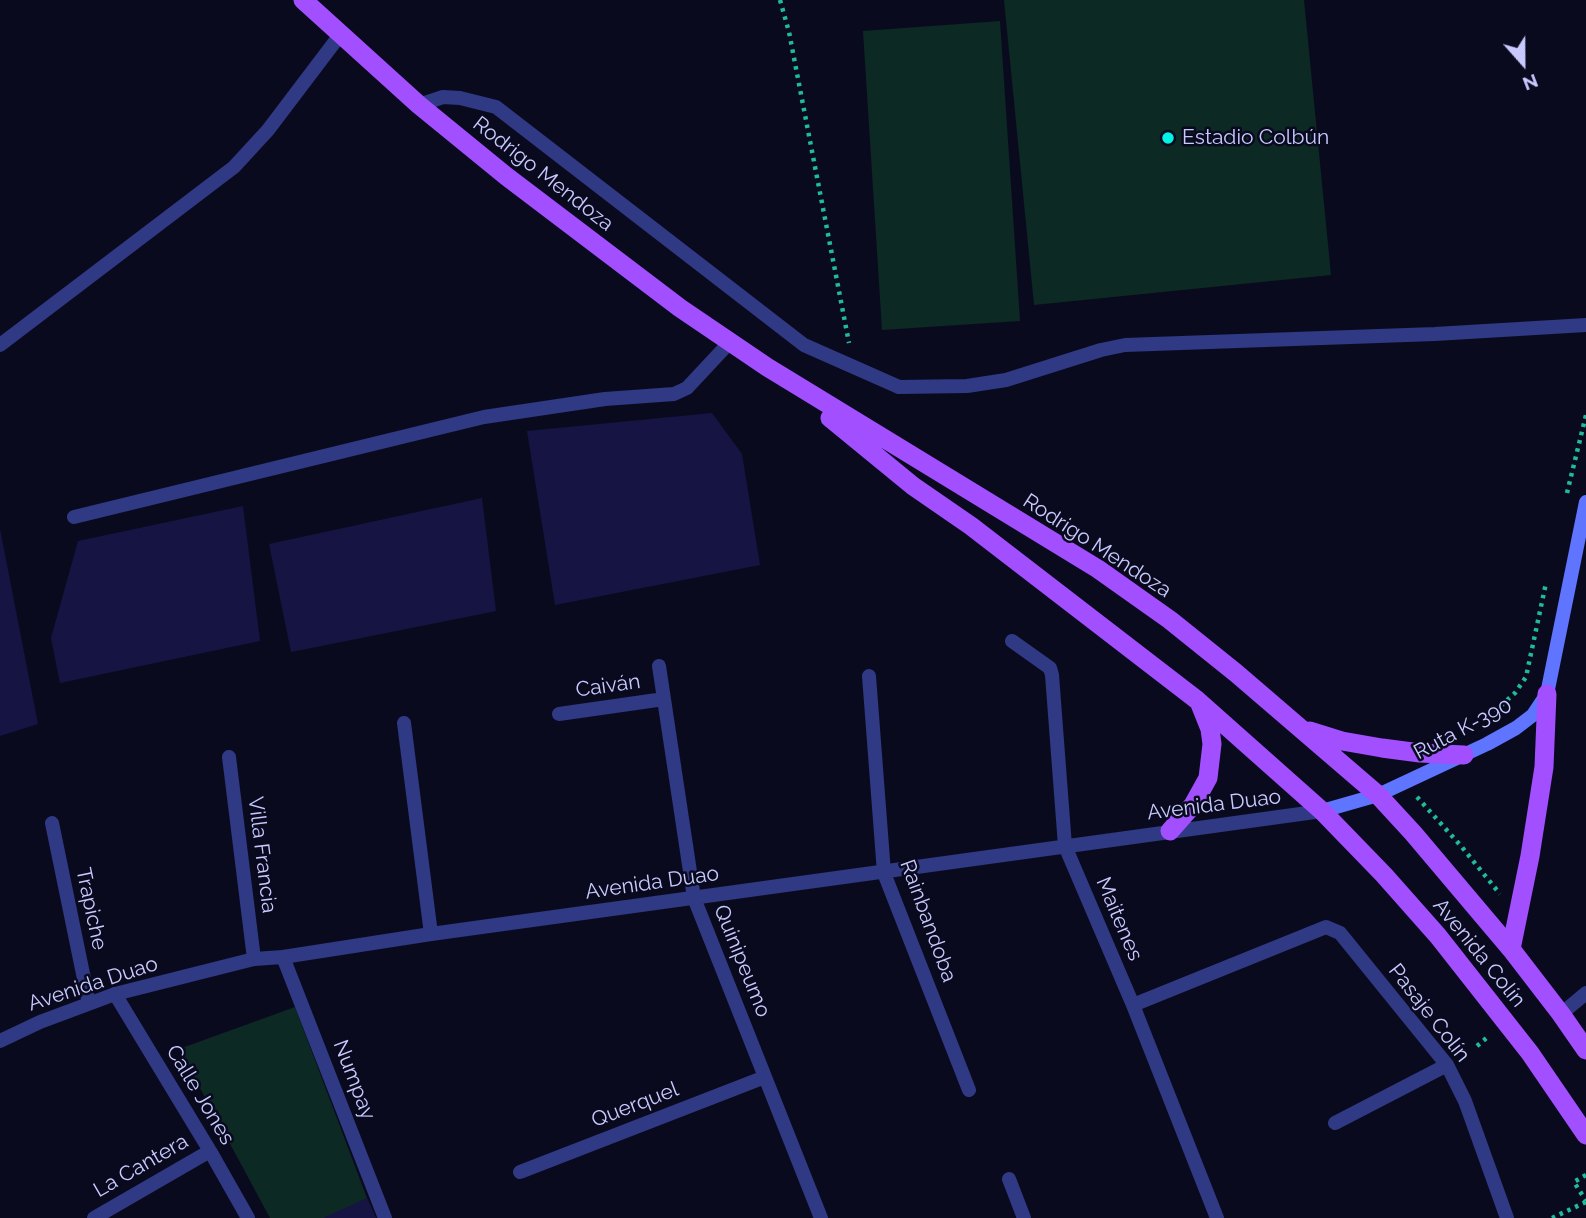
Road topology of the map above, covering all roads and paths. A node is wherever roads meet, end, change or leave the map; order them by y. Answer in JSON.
{"nodes":[{"id":1,"x":303,"y":0,"type":"edge"},
{"id":2,"x":780,"y":0,"type":"edge"},
{"id":3,"x":340,"y":35,"type":"junction"},
{"id":4,"x":419,"y":104,"type":"junction"},
{"id":5,"x":1586,"y":325,"type":"edge"},
{"id":6,"x":730,"y":342,"type":"junction"},
{"id":7,"x":0,"y":345,"type":"edge"},
{"id":8,"x":767,"y":367,"type":"junction"},
{"id":9,"x":863,"y":373,"type":"junction"},
{"id":10,"x":1586,"y":415,"type":"edge"},
{"id":11,"x":1586,"y":502,"type":"edge"},
{"id":12,"x":1564,"y":503,"type":"dead end"},
{"id":13,"x":74,"y":517,"type":"dead end"},
{"id":14,"x":1547,"y":577,"type":"dead end"},
{"id":15,"x":1012,"y":640,"type":"dead end"},
{"id":16,"x":659,"y":666,"type":"dead end"},
{"id":17,"x":869,"y":676,"type":"dead end"},
{"id":18,"x":1547,"y":694,"type":"junction"},
{"id":19,"x":664,"y":699,"type":"junction"},
{"id":20,"x":1197,"y":700,"type":"junction"},
{"id":21,"x":559,"y":714,"type":"dead end"},
{"id":22,"x":1486,"y":719,"type":"dead end"},
{"id":23,"x":404,"y":723,"type":"dead end"},
{"id":24,"x":1302,"y":728,"type":"junction"},
{"id":25,"x":1464,"y":755,"type":"junction"},
{"id":26,"x":229,"y":757,"type":"dead end"},
{"id":27,"x":1378,"y":795,"type":"junction"},
{"id":28,"x":1322,"y":811,"type":"junction"},
{"id":29,"x":52,"y":823,"type":"dead end"},
{"id":30,"x":1170,"y":831,"type":"junction"},
{"id":31,"x":1065,"y":846,"type":"junction"},
{"id":32,"x":884,"y":873,"type":"junction"},
{"id":33,"x":694,"y":898,"type":"junction"},
{"id":34,"x":431,"y":934,"type":"junction"},
{"id":35,"x":1511,"y":949,"type":"junction"},
{"id":36,"x":283,"y":957,"type":"junction"},
{"id":37,"x":254,"y":958,"type":"junction"},
{"id":38,"x":1586,"y":993,"type":"edge"},
{"id":39,"x":115,"y":994,"type":"junction"},
{"id":40,"x":89,"y":1003,"type":"junction"},
{"id":41,"x":1133,"y":1005,"type":"junction"},
{"id":42,"x":1561,"y":1014,"type":"junction"},
{"id":43,"x":0,"y":1041,"type":"edge"},
{"id":44,"x":1586,"y":1051,"type":"edge"},
{"id":45,"x":1447,"y":1065,"type":"junction"},
{"id":46,"x":765,"y":1077,"type":"junction"},
{"id":47,"x":969,"y":1090,"type":"dead end"},
{"id":48,"x":1335,"y":1123,"type":"dead end"},
{"id":49,"x":1586,"y":1135,"type":"edge"},
{"id":50,"x":210,"y":1151,"type":"junction"},
{"id":51,"x":520,"y":1172,"type":"dead end"},
{"id":52,"x":1586,"y":1175,"type":"edge"},
{"id":53,"x":1009,"y":1179,"type":"dead end"},
{"id":54,"x":1586,"y":1201,"type":"edge"},
{"id":55,"x":94,"y":1218,"type":"edge"},
{"id":56,"x":248,"y":1218,"type":"edge"},
{"id":57,"x":385,"y":1218,"type":"edge"},
{"id":58,"x":821,"y":1218,"type":"edge"},
{"id":59,"x":1024,"y":1218,"type":"edge"},
{"id":60,"x":1217,"y":1218,"type":"edge"},
{"id":61,"x":1507,"y":1218,"type":"edge"},
{"id":62,"x":1552,"y":1218,"type":"edge"}],
"edges":[{"from":1,"to":3,"type":"main road","name":"Rodrigo Mendoza"},
{"from":2,"to":9,"type":"path"},
{"from":3,"to":4,"type":"main road","name":"Rodrigo Mendoza"},
{"from":3,"to":7,"type":"street"},
{"from":4,"to":6,"type":"main road","name":"Rodrigo Mendoza"},
{"from":4,"to":9,"type":"street"},
{"from":5,"to":9,"type":"street"},
{"from":6,"to":8,"type":"main road","name":"Rodrigo Mendoza"},
{"from":6,"to":13,"type":"street"},
{"from":8,"to":20,"type":"main road","name":"Rodrigo Mendoza"},
{"from":8,"to":24,"type":"main road","name":"Rodrigo Mendoza"},
{"from":10,"to":12,"type":"path"},
{"from":11,"to":18,"type":"main road","name":"Ruta K-390"},
{"from":14,"to":22,"type":"path"},
{"from":15,"to":31,"type":"street","name":"Maitenes"},
{"from":16,"to":19,"type":"street","name":"Quinipeumo"},
{"from":17,"to":32,"type":"street","name":"Rainbandoba"},
{"from":18,"to":25,"type":"main road","name":"Ruta K-390"},
{"from":18,"to":35,"type":"main road"},
{"from":19,"to":21,"type":"street","name":"Caiván"},
{"from":19,"to":33,"type":"street","name":"Quinipeumo"},
{"from":20,"to":28,"type":"main road","name":"Rodrigo Mendoza"},
{"from":20,"to":30,"type":"main road"},
{"from":23,"to":34,"type":"street"},
{"from":24,"to":25,"type":"main road"},
{"from":24,"to":27,"type":"main road","name":"Rodrigo Mendoza"},
{"from":25,"to":27,"type":"main road","name":"Ruta K-390"},
{"from":26,"to":37,"type":"street","name":"Villa Francia"},
{"from":27,"to":28,"type":"main road","name":"Ruta K-390"},
{"from":27,"to":35,"type":"main road","name":"Avenida Colín"},
{"from":28,"to":30,"type":"street","name":"Avenida Duao"},
{"from":28,"to":49,"type":"main road","name":"Avenida Colín"},
{"from":29,"to":40,"type":"street","name":"Trapiche"},
{"from":30,"to":31,"type":"street","name":"Avenida Duao"},
{"from":31,"to":32,"type":"street","name":"Avenida Duao"},
{"from":31,"to":41,"type":"street","name":"Maitenes"},
{"from":32,"to":33,"type":"street","name":"Avenida Duao"},
{"from":32,"to":47,"type":"street","name":"Rainbandoba"},
{"from":33,"to":34,"type":"street","name":"Avenida Duao"},
{"from":33,"to":46,"type":"street","name":"Quinipeumo"},
{"from":34,"to":36,"type":"street","name":"Avenida Duao"},
{"from":35,"to":42,"type":"main road","name":"Avenida Colín"},
{"from":36,"to":37,"type":"street","name":"Avenida Duao"},
{"from":36,"to":57,"type":"street","name":"Numpay"},
{"from":37,"to":39,"type":"street","name":"Avenida Duao"},
{"from":38,"to":42,"type":"street"},
{"from":39,"to":40,"type":"street","name":"Avenida Duao"},
{"from":39,"to":50,"type":"street","name":"Calle Jones"},
{"from":40,"to":43,"type":"street","name":"Avenida Duao"},
{"from":41,"to":45,"type":"street","name":"Pasaje Colín"},
{"from":41,"to":60,"type":"street","name":"Maitenes"},
{"from":42,"to":44,"type":"main road","name":"Avenida Colín"},
{"from":45,"to":48,"type":"street"},
{"from":45,"to":61,"type":"street","name":"Pasaje Colín"},
{"from":46,"to":51,"type":"street","name":"Querquel"},
{"from":46,"to":58,"type":"street","name":"Quinipeumo"},
{"from":50,"to":55,"type":"street","name":"La Cantera"},
{"from":50,"to":56,"type":"street","name":"Calle Jones"},
{"from":52,"to":54,"type":"path"},
{"from":53,"to":59,"type":"street"},
{"from":54,"to":62,"type":"path"}]}
